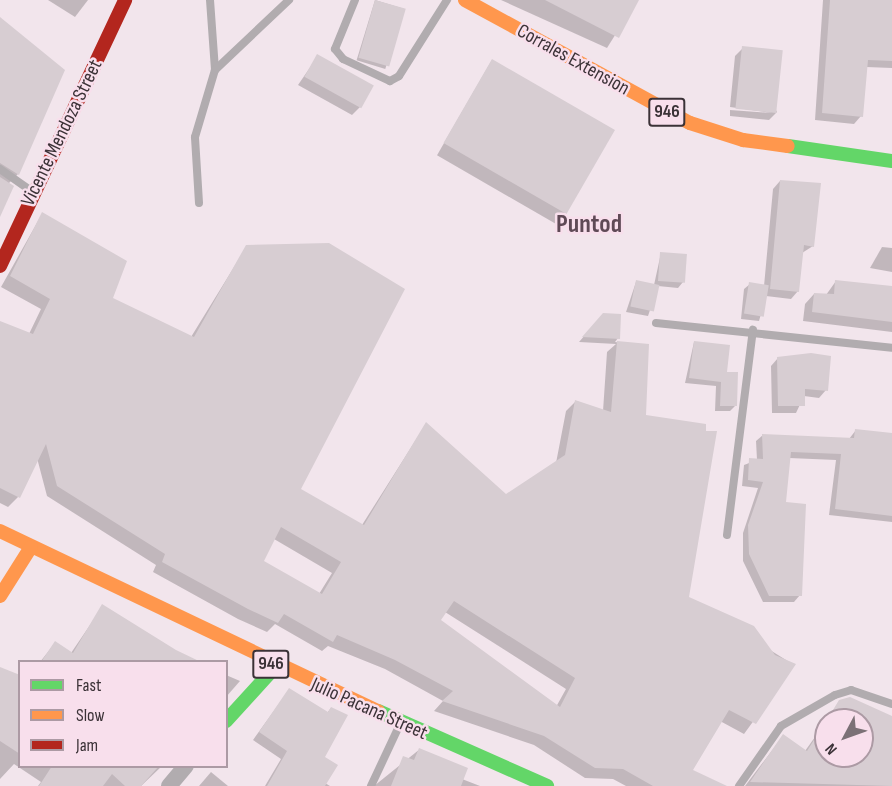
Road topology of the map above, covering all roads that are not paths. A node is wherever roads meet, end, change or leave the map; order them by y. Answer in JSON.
{"nodes":[{"id":1,"x":125,"y":0,"type":"edge"},
{"id":2,"x":210,"y":0,"type":"edge"},
{"id":3,"x":289,"y":0,"type":"edge"},
{"id":4,"x":355,"y":0,"type":"edge"},
{"id":5,"x":447,"y":0,"type":"edge"},
{"id":6,"x":465,"y":0,"type":"edge"},
{"id":7,"x":215,"y":70,"type":"junction"},
{"id":8,"x":892,"y":161,"type":"edge"},
{"id":9,"x":0,"y":168,"type":"edge"},
{"id":10,"x":33,"y":192,"type":"junction"},
{"id":11,"x":199,"y":203,"type":"dead end"},
{"id":12,"x":0,"y":266,"type":"edge"},
{"id":13,"x":656,"y":323,"type":"dead end"},
{"id":14,"x":753,"y":330,"type":"junction"},
{"id":15,"x":892,"y":348,"type":"edge"},
{"id":16,"x":0,"y":531,"type":"edge"},
{"id":17,"x":727,"y":535,"type":"dead end"},
{"id":18,"x":31,"y":547,"type":"junction"},
{"id":19,"x":0,"y":596,"type":"edge"},
{"id":20,"x":276,"y":666,"type":"junction"},
{"id":21,"x":892,"y":704,"type":"edge"},
{"id":22,"x":228,"y":719,"type":"edge"},
{"id":23,"x":400,"y":724,"type":"junction"},
{"id":24,"x":184,"y":768,"type":"edge"},
{"id":25,"x":169,"y":786,"type":"edge"},
{"id":26,"x":371,"y":786,"type":"edge"},
{"id":27,"x":548,"y":786,"type":"edge"},
{"id":28,"x":739,"y":786,"type":"edge"}],
"edges":[{"from":1,"to":10,"type":"main road","name":"Vicente Mendoza Street"},
{"from":2,"to":7,"type":"lane"},
{"from":3,"to":7,"type":"lane"},
{"from":4,"to":5,"type":"lane"},
{"from":6,"to":8,"type":"main road","name":"Corrales Extension","number":"946"},
{"from":7,"to":11,"type":"lane"},
{"from":9,"to":10,"type":"lane"},
{"from":10,"to":12,"type":"main road","name":"Vicente Mendoza Street"},
{"from":13,"to":14,"type":"lane"},
{"from":14,"to":15,"type":"lane"},
{"from":14,"to":17,"type":"lane"},
{"from":16,"to":18,"type":"main road","name":"Julio Pacana Street","number":"946"},
{"from":18,"to":19,"type":"main road"},
{"from":18,"to":20,"type":"main road","name":"Julio Pacana Street","number":"946"},
{"from":20,"to":22,"type":"main road"},
{"from":20,"to":23,"type":"main road","name":"Julio Pacana Street","number":"946"},
{"from":21,"to":28,"type":"lane"},
{"from":23,"to":26,"type":"lane"},
{"from":23,"to":27,"type":"main road","name":"Julio Pacana Street","number":"946"},
{"from":24,"to":25,"type":"street"}]}
